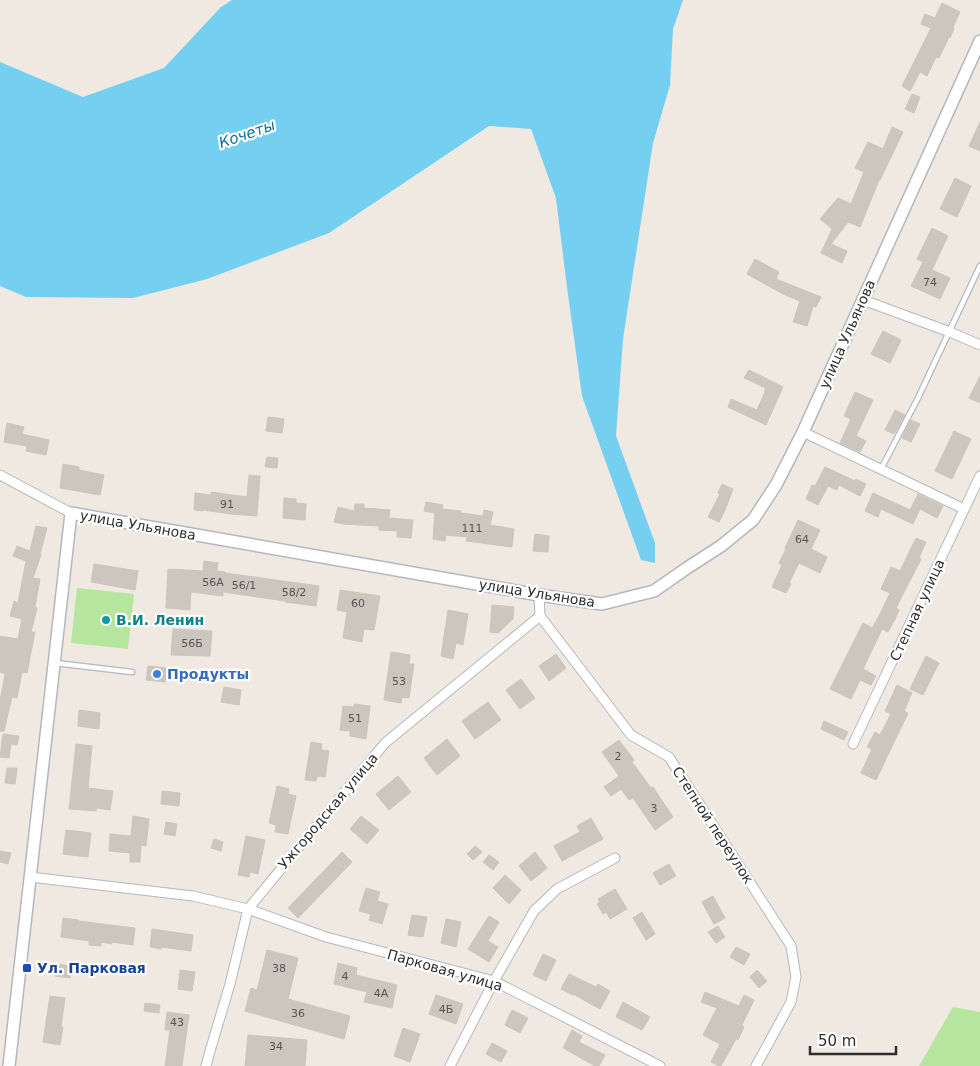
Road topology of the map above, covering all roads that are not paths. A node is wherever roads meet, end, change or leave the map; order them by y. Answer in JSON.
{"nodes":[{"id":1,"x":980,"y":41,"type":"edge"},
{"id":2,"x":980,"y":266,"type":"edge"},
{"id":3,"x":863,"y":300,"type":"junction"},
{"id":4,"x":950,"y":332,"type":"junction"},
{"id":5,"x":980,"y":345,"type":"edge"},
{"id":6,"x":803,"y":432,"type":"junction"},
{"id":7,"x":881,"y":469,"type":"junction"},
{"id":8,"x":0,"y":475,"type":"edge"},
{"id":9,"x":980,"y":476,"type":"edge"},
{"id":10,"x":964,"y":509,"type":"junction"},
{"id":11,"x":71,"y":513,"type":"junction"},
{"id":12,"x":539,"y":595,"type":"junction"},
{"id":13,"x":540,"y":616,"type":"junction"},
{"id":14,"x":54,"y":663,"type":"junction"},
{"id":15,"x":132,"y":672,"type":"dead end"},
{"id":16,"x":853,"y":744,"type":"dead end"},
{"id":17,"x":615,"y":858,"type":"dead end"},
{"id":18,"x":30,"y":877,"type":"junction"},
{"id":19,"x":248,"y":909,"type":"junction"},
{"id":20,"x":494,"y":982,"type":"junction"},
{"id":21,"x":654,"y":1065,"type":"edge"},
{"id":22,"x":9,"y":1066,"type":"edge"},
{"id":23,"x":206,"y":1066,"type":"edge"},
{"id":24,"x":450,"y":1066,"type":"edge"},
{"id":25,"x":756,"y":1066,"type":"edge"}],
"edges":[{"from":1,"to":3,"type":"street","name":"улица Ульянова"},
{"from":2,"to":4,"type":"lane"},
{"from":3,"to":4,"type":"street"},
{"from":3,"to":6,"type":"street","name":"улица Ульянова"},
{"from":4,"to":5,"type":"street"},
{"from":4,"to":7,"type":"lane"},
{"from":6,"to":7,"type":"street"},
{"from":6,"to":12,"type":"street","name":"улица Ульянова"},
{"from":7,"to":10,"type":"street"},
{"from":8,"to":11,"type":"street","name":"улица Ульянова"},
{"from":9,"to":10,"type":"street","name":"Степная улица"},
{"from":10,"to":16,"type":"street","name":"Степная улица"},
{"from":11,"to":12,"type":"street","name":"улица Ульянова"},
{"from":11,"to":14,"type":"street","name":"улица Ульянова"},
{"from":12,"to":13,"type":"street"},
{"from":13,"to":19,"type":"street","name":"Ужгородская улица"},
{"from":13,"to":25,"type":"street","name":"Степной переулок"},
{"from":14,"to":15,"type":"lane"},
{"from":14,"to":18,"type":"street","name":"улица Ульянова"},
{"from":17,"to":20,"type":"street"},
{"from":18,"to":19,"type":"street"},
{"from":18,"to":22,"type":"street","name":"улица Ульянова"},
{"from":19,"to":20,"type":"street","name":"Парковая улица"},
{"from":19,"to":23,"type":"street","name":"Ужгородская улица"},
{"from":20,"to":21,"type":"street","name":"Парковая улица"},
{"from":20,"to":24,"type":"street"}]}
